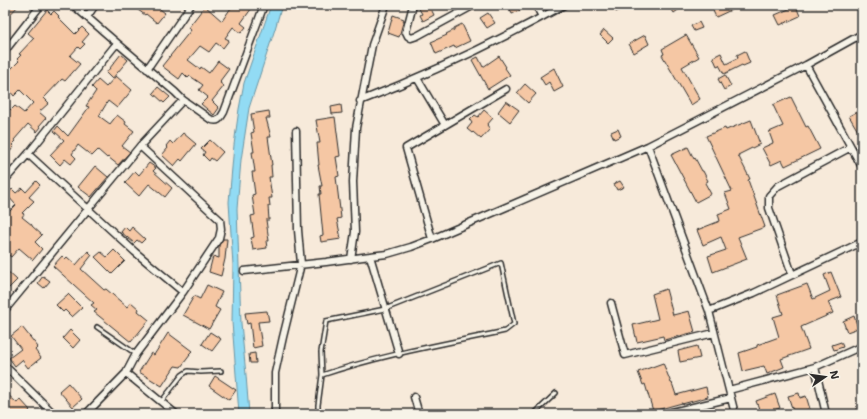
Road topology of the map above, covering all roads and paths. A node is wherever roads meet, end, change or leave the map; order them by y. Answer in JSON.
{"nodes":[{"id":1,"x":41,"y":5,"type":"edge"},
{"id":2,"x":73,"y":5,"type":"edge"},
{"id":3,"x":95,"y":5,"type":"edge"},
{"id":4,"x":191,"y":5,"type":"edge"},
{"id":5,"x":264,"y":5,"type":"edge"},
{"id":6,"x":386,"y":5,"type":"edge"},
{"id":7,"x":412,"y":5,"type":"edge"},
{"id":8,"x":474,"y":5,"type":"edge"},
{"id":9,"x":536,"y":5,"type":"edge"},
{"id":10,"x":564,"y":5,"type":"edge"},
{"id":11,"x":87,"y":17,"type":"junction"},
{"id":12,"x":542,"y":18,"type":"junction"},
{"id":13,"x":862,"y":34,"type":"edge"},
{"id":14,"x":117,"y":43,"type":"junction"},
{"id":15,"x":5,"y":51,"type":"edge"},
{"id":16,"x":806,"y":65,"type":"junction"},
{"id":17,"x":147,"y":69,"type":"junction"},
{"id":18,"x":416,"y":78,"type":"junction"},
{"id":19,"x":506,"y":89,"type":"dead end"},
{"id":20,"x":183,"y":100,"type":"junction"},
{"id":21,"x":360,"y":101,"type":"junction"},
{"id":22,"x":445,"y":125,"type":"junction"},
{"id":23,"x":296,"y":131,"type":"dead end"},
{"id":24,"x":140,"y":146,"type":"junction"},
{"id":25,"x":648,"y":146,"type":"junction"},
{"id":26,"x":851,"y":147,"type":"junction"},
{"id":27,"x":28,"y":154,"type":"junction"},
{"id":28,"x":862,"y":167,"type":"edge"},
{"id":29,"x":5,"y":180,"type":"edge"},
{"id":30,"x":87,"y":209,"type":"junction"},
{"id":31,"x":432,"y":239,"type":"junction"},
{"id":32,"x":862,"y":242,"type":"edge"},
{"id":33,"x":370,"y":256,"type":"junction"},
{"id":34,"x":351,"y":259,"type":"junction"},
{"id":35,"x":301,"y":264,"type":"junction"},
{"id":36,"x":244,"y":270,"type":"dead end"},
{"id":37,"x":792,"y":274,"type":"junction"},
{"id":38,"x":183,"y":292,"type":"junction"},
{"id":39,"x":611,"y":303,"type":"dead end"},
{"id":40,"x":385,"y":309,"type":"junction"},
{"id":41,"x":5,"y":310,"type":"edge"},
{"id":42,"x":709,"y":311,"type":"junction"},
{"id":43,"x":97,"y":327,"type":"dead end"},
{"id":44,"x":714,"y":333,"type":"junction"},
{"id":45,"x":862,"y":346,"type":"edge"},
{"id":46,"x":136,"y":354,"type":"junction"},
{"id":47,"x":399,"y":354,"type":"junction"},
{"id":48,"x":5,"y":366,"type":"edge"},
{"id":49,"x":815,"y":367,"type":"junction"},
{"id":50,"x":221,"y":371,"type":"dead end"},
{"id":51,"x":126,"y":373,"type":"junction"},
{"id":52,"x":322,"y":375,"type":"junction"},
{"id":53,"x":729,"y":390,"type":"junction"},
{"id":54,"x":556,"y":394,"type":"dead end"},
{"id":55,"x":414,"y":397,"type":"dead end"},
{"id":56,"x":731,"y":398,"type":"junction"},
{"id":57,"x":161,"y":402,"type":"junction"},
{"id":58,"x":54,"y":414,"type":"edge"},
{"id":59,"x":86,"y":414,"type":"edge"},
{"id":60,"x":176,"y":414,"type":"edge"},
{"id":61,"x":275,"y":414,"type":"edge"},
{"id":62,"x":318,"y":414,"type":"edge"},
{"id":63,"x":419,"y":414,"type":"edge"},
{"id":64,"x":534,"y":414,"type":"edge"},
{"id":65,"x":664,"y":414,"type":"edge"},
{"id":66,"x":735,"y":414,"type":"edge"},
{"id":67,"x":826,"y":414,"type":"edge"}],
"edges":[{"from":1,"to":15,"type":"street"},
{"from":2,"to":11,"type":"street"},
{"from":3,"to":11,"type":"street"},
{"from":4,"to":17,"type":"street"},
{"from":5,"to":20,"type":"street"},
{"from":6,"to":21,"type":"street"},
{"from":7,"to":8,"type":"street"},
{"from":9,"to":12,"type":"street"},
{"from":10,"to":12,"type":"street"},
{"from":11,"to":14,"type":"street"},
{"from":12,"to":18,"type":"street"},
{"from":13,"to":16,"type":"street"},
{"from":14,"to":17,"type":"street"},
{"from":14,"to":27,"type":"street"},
{"from":16,"to":25,"type":"street"},
{"from":16,"to":26,"type":"street"},
{"from":17,"to":20,"type":"street"},
{"from":18,"to":21,"type":"street"},
{"from":18,"to":22,"type":"street"},
{"from":19,"to":22,"type":"street"},
{"from":20,"to":24,"type":"street"},
{"from":21,"to":34,"type":"street"},
{"from":22,"to":31,"type":"street"},
{"from":23,"to":35,"type":"street"},
{"from":24,"to":30,"type":"street"},
{"from":24,"to":38,"type":"street"},
{"from":25,"to":31,"type":"street"},
{"from":25,"to":42,"type":"street"},
{"from":26,"to":28,"type":"street"},
{"from":26,"to":37,"type":"street"},
{"from":27,"to":29,"type":"street"},
{"from":27,"to":30,"type":"street"},
{"from":30,"to":38,"type":"street"},
{"from":30,"to":41,"type":"street"},
{"from":31,"to":33,"type":"street"},
{"from":32,"to":37,"type":"street"},
{"from":33,"to":34,"type":"street"},
{"from":33,"to":40,"type":"street"},
{"from":34,"to":35,"type":"street"},
{"from":35,"to":36,"type":"street"},
{"from":35,"to":61,"type":"street"},
{"from":37,"to":42,"type":"street"},
{"from":38,"to":46,"type":"street"},
{"from":39,"to":44,"type":"street"},
{"from":40,"to":47,"type":"street"},
{"from":40,"to":47,"type":"lane"},
{"from":40,"to":52,"type":"lane"},
{"from":42,"to":44,"type":"street"},
{"from":43,"to":46,"type":"lane"},
{"from":44,"to":53,"type":"street"},
{"from":45,"to":49,"type":"street"},
{"from":46,"to":51,"type":"street"},
{"from":47,"to":52,"type":"lane"},
{"from":48,"to":58,"type":"street"},
{"from":49,"to":53,"type":"street"},
{"from":49,"to":67,"type":"street"},
{"from":50,"to":57,"type":"lane"},
{"from":51,"to":57,"type":"street"},
{"from":51,"to":59,"type":"street"},
{"from":52,"to":62,"type":"lane"},
{"from":53,"to":56,"type":"street"},
{"from":54,"to":64,"type":"lane"},
{"from":55,"to":63,"type":"street"},
{"from":56,"to":65,"type":"street"},
{"from":56,"to":66,"type":"street"},
{"from":57,"to":60,"type":"street"}]}
